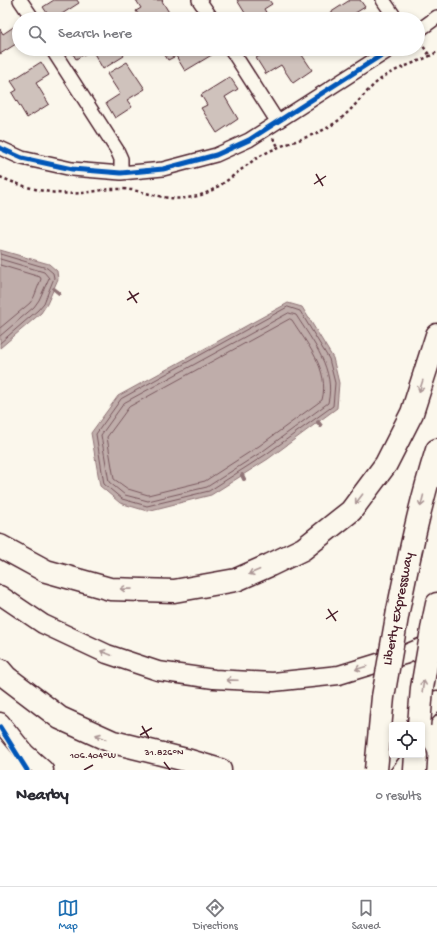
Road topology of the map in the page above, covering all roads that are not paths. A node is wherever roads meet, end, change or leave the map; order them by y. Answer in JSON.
{"nodes":[{"id":1,"x":20,"y":0,"type":"edge"},
{"id":2,"x":199,"y":0,"type":"edge"},
{"id":3,"x":383,"y":0,"type":"edge"},
{"id":4,"x":28,"y":12,"type":"edge"},
{"id":5,"x":207,"y":12,"type":"edge"},
{"id":6,"x":391,"y":12,"type":"edge"},
{"id":7,"x":437,"y":17,"type":"edge"},
{"id":8,"x":425,"y":26,"type":"edge"},
{"id":9,"x":57,"y":56,"type":"edge"},
{"id":10,"x":235,"y":56,"type":"edge"},
{"id":11,"x":380,"y":56,"type":"edge"},
{"id":12,"x":277,"y":121,"type":"junction"},
{"id":13,"x":0,"y":148,"type":"edge"},
{"id":14,"x":121,"y":173,"type":"junction"},
{"id":15,"x":437,"y":335,"type":"edge"},
{"id":16,"x":437,"y":450,"type":"edge"},
{"id":17,"x":0,"y":546,"type":"edge"},
{"id":18,"x":0,"y":595,"type":"edge"},
{"id":19,"x":436,"y":611,"type":"edge"},
{"id":20,"x":437,"y":642,"type":"edge"},
{"id":21,"x":0,"y":670,"type":"edge"},
{"id":22,"x":437,"y":700,"type":"edge"},
{"id":23,"x":0,"y":722,"type":"edge"},
{"id":24,"x":417,"y":722,"type":"edge"},
{"id":25,"x":419,"y":722,"type":"edge"},
{"id":26,"x":0,"y":728,"type":"edge"},
{"id":27,"x":389,"y":755,"type":"edge"},
{"id":28,"x":416,"y":758,"type":"edge"},
{"id":29,"x":27,"y":770,"type":"edge"},
{"id":30,"x":44,"y":770,"type":"edge"},
{"id":31,"x":220,"y":770,"type":"edge"},
{"id":32,"x":377,"y":770,"type":"edge"},
{"id":33,"x":415,"y":770,"type":"edge"}],
"edges":[{"from":1,"to":4,"type":"street"},
{"from":2,"to":5,"type":"street"},
{"from":3,"to":6,"type":"street"},
{"from":7,"to":8,"type":"street"},
{"from":9,"to":14,"type":"street"},
{"from":10,"to":12,"type":"street"},
{"from":11,"to":12,"type":"street"},
{"from":12,"to":14,"type":"street"},
{"from":13,"to":14,"type":"street"},
{"from":15,"to":17,"type":"highway","one_way":true},
{"from":16,"to":32,"type":"highway","name":"Liberty Expressway","one_way":true,"bridge":true},
{"from":20,"to":18,"type":"main road","one_way":true},
{"from":25,"to":19,"type":"highway","one_way":true,"bridge":true},
{"from":31,"to":21,"type":"highway","one_way":true},
{"from":22,"to":24,"type":"main road"},
{"from":23,"to":30,"type":"main road"},
{"from":26,"to":29,"type":"main road"},
{"from":27,"to":32,"type":"main road"},
{"from":28,"to":33,"type":"highway"}]}
